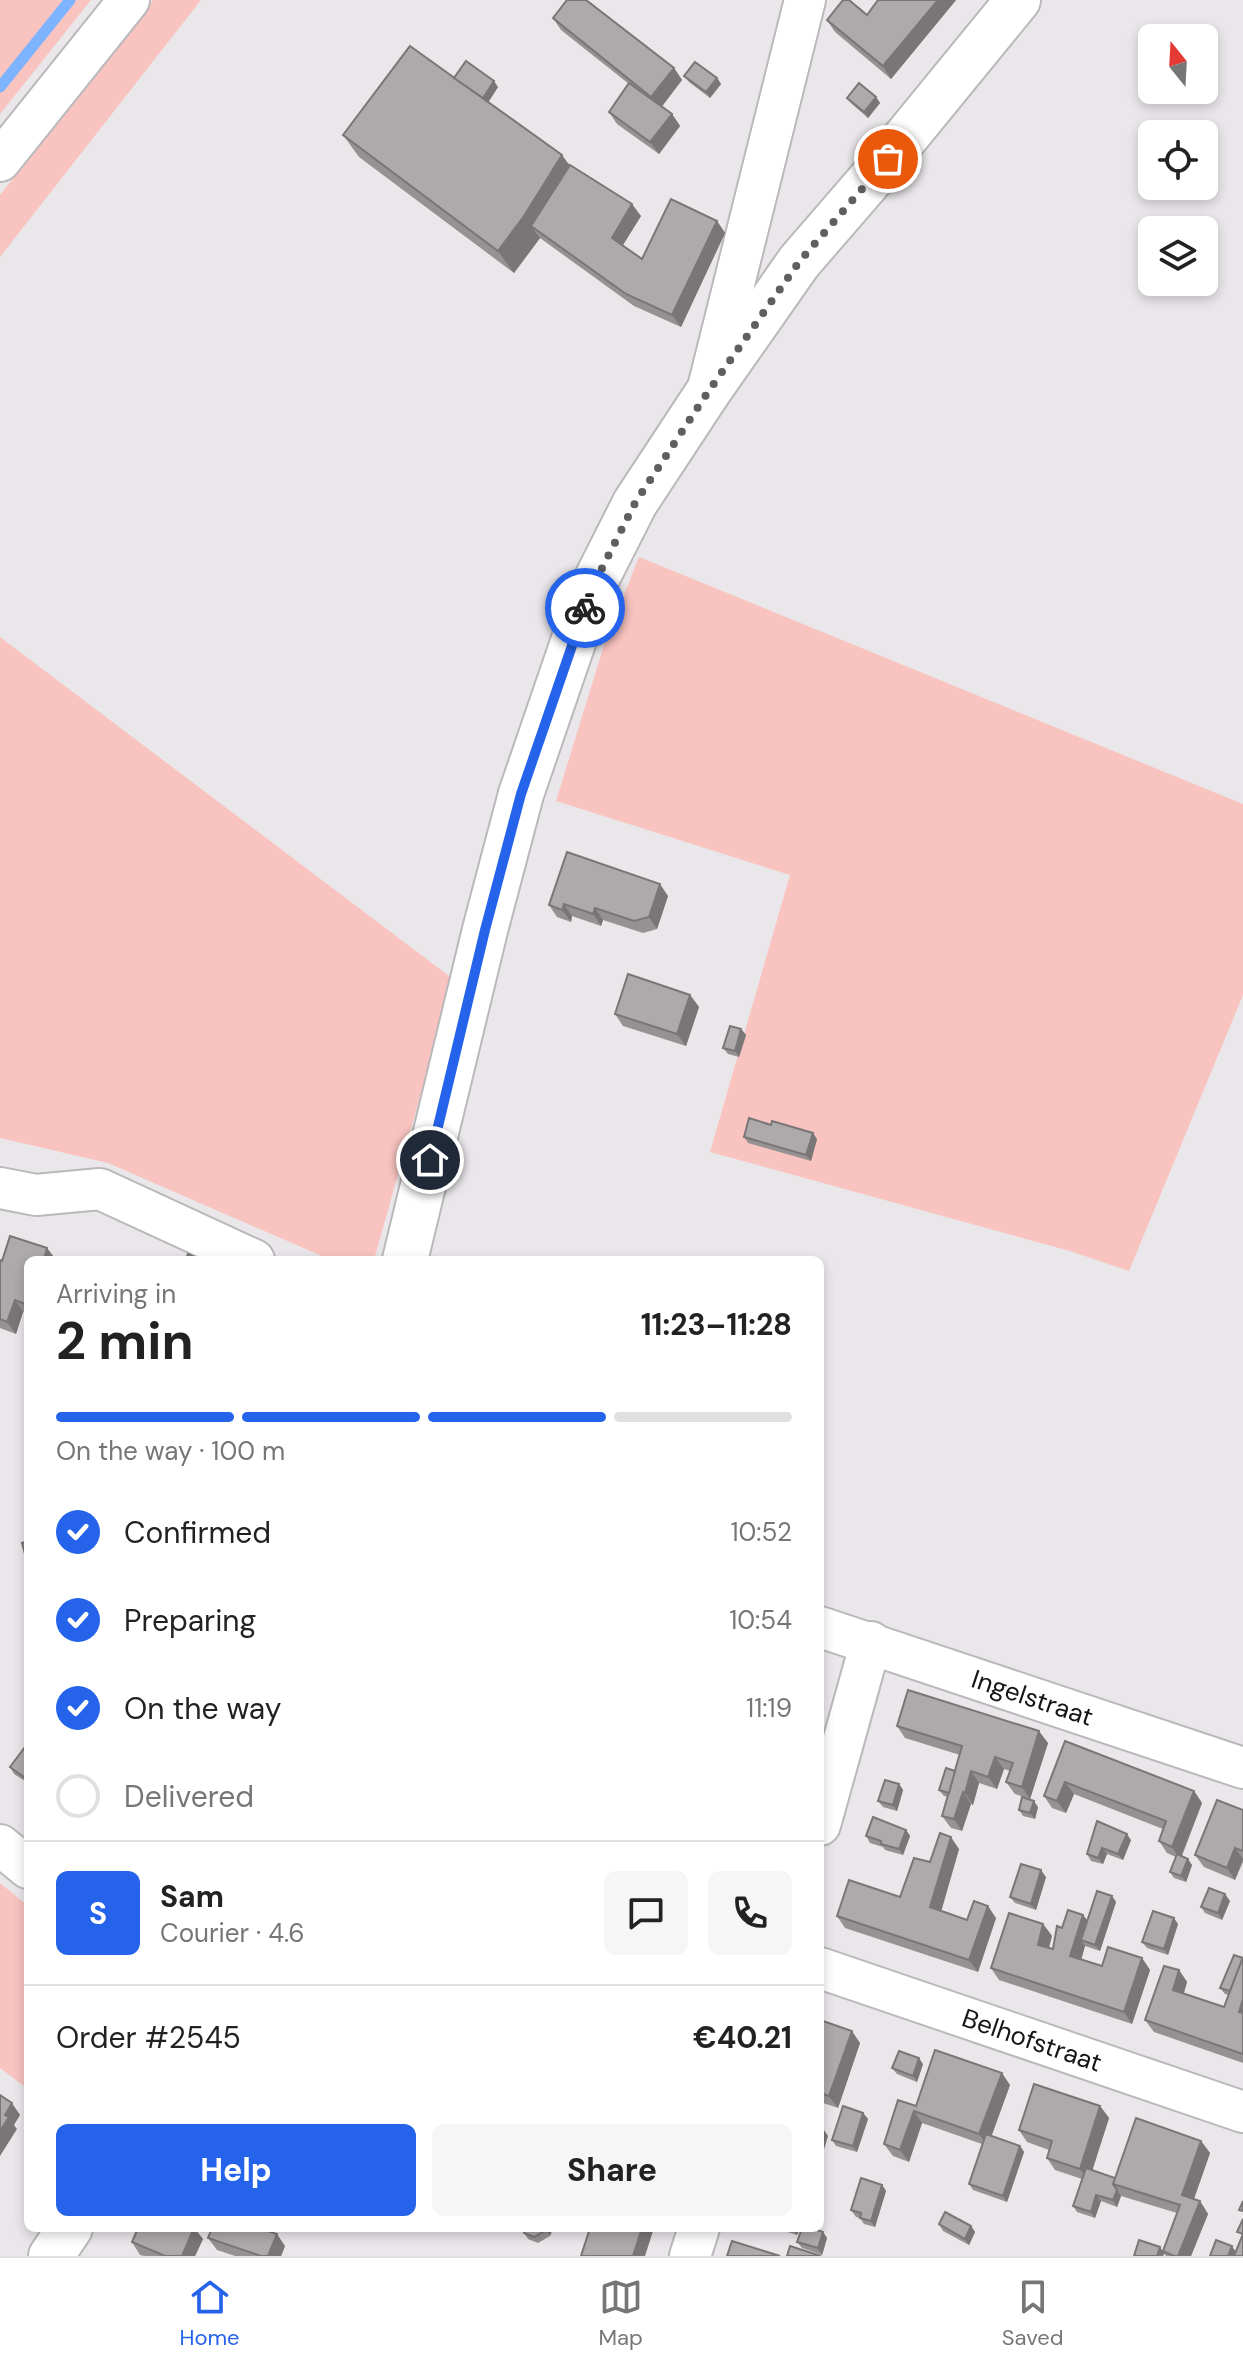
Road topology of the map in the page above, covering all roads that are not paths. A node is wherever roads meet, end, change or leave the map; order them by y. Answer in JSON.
{"nodes":[{"id":1,"x":129,"y":0,"type":"edge"},
{"id":2,"x":805,"y":0,"type":"edge"},
{"id":3,"x":1018,"y":0,"type":"edge"},
{"id":4,"x":0,"y":161,"type":"edge"},
{"id":5,"x":708,"y":392,"type":"junction"},
{"id":6,"x":0,"y":1188,"type":"edge"},
{"id":7,"x":245,"y":1256,"type":"edge"},
{"id":8,"x":406,"y":1256,"type":"edge"},
{"id":9,"x":824,"y":1628,"type":"edge"},
{"id":10,"x":871,"y":1642,"type":"junction"},
{"id":11,"x":1243,"y":1768,"type":"edge"},
{"id":12,"x":824,"y":1811,"type":"edge"},
{"id":13,"x":0,"y":1845,"type":"edge"},
{"id":14,"x":24,"y":1865,"type":"edge"},
{"id":15,"x":824,"y":1969,"type":"edge"},
{"id":16,"x":1243,"y":2112,"type":"edge"},
{"id":17,"x":67,"y":2232,"type":"edge"},
{"id":18,"x":698,"y":2232,"type":"edge"},
{"id":19,"x":51,"y":2256,"type":"edge"},
{"id":20,"x":690,"y":2256,"type":"edge"}],
"edges":[{"from":1,"to":4,"type":"street"},
{"from":2,"to":5,"type":"street"},
{"from":3,"to":5,"type":"street"},
{"from":5,"to":8,"type":"street"},
{"from":6,"to":7,"type":"street"},
{"from":9,"to":10,"type":"street","name":"Ingelstraat"},
{"from":10,"to":11,"type":"street","name":"Ingelstraat"},
{"from":10,"to":12,"type":"street"},
{"from":13,"to":14,"type":"street"},
{"from":15,"to":16,"type":"street","name":"Belhofstraat"},
{"from":17,"to":19,"type":"street"},
{"from":18,"to":20,"type":"street"}]}
